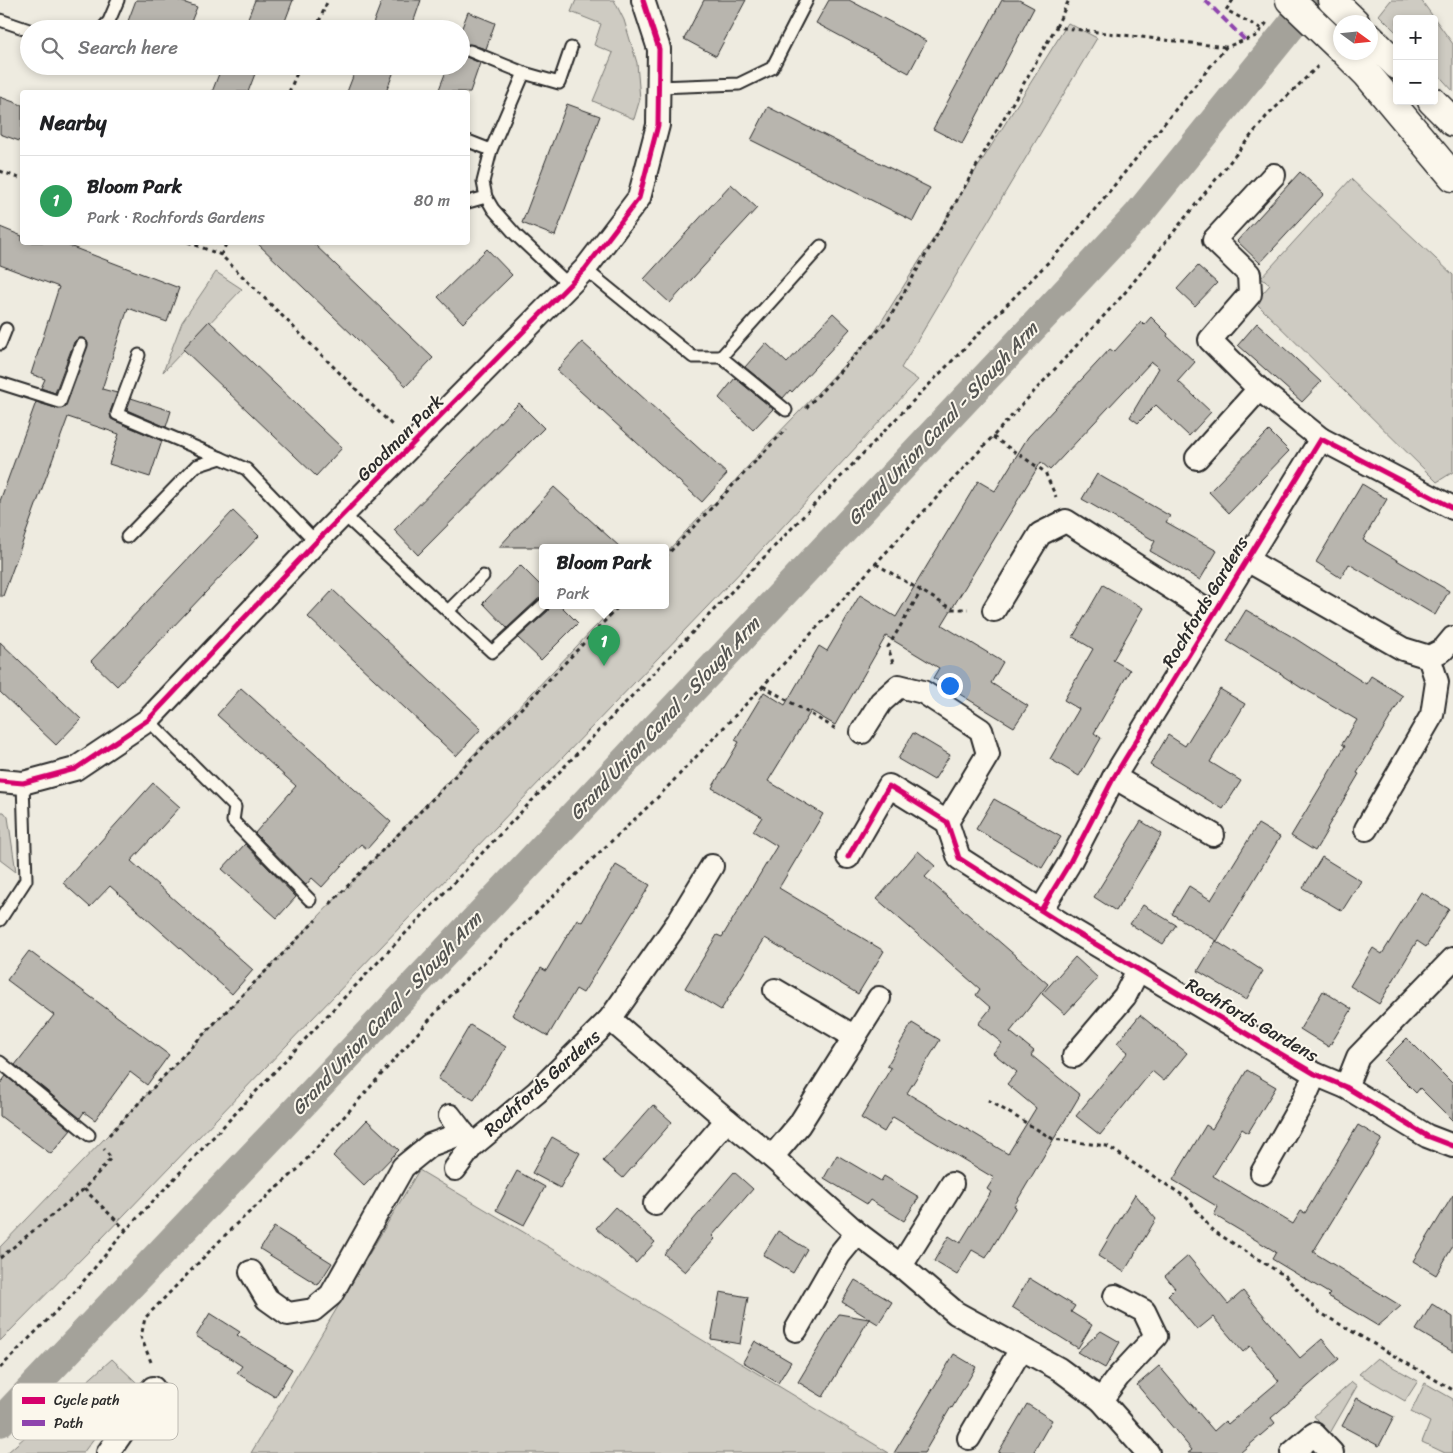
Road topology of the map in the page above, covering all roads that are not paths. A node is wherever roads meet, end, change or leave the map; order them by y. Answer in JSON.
{"nodes":[{"id":1,"x":118,"y":0,"type":"edge"},
{"id":2,"x":643,"y":0,"type":"edge"},
{"id":3,"x":807,"y":0,"type":"edge"},
{"id":4,"x":1332,"y":0,"type":"edge"},
{"id":5,"x":1282,"y":7,"type":"edge"},
{"id":6,"x":1347,"y":15,"type":"edge"},
{"id":7,"x":0,"y":20,"type":"edge"},
{"id":8,"x":109,"y":20,"type":"edge"},
{"id":9,"x":20,"y":27,"type":"edge"},
{"id":10,"x":1333,"y":43,"type":"edge"},
{"id":11,"x":570,"y":48,"type":"dead end"},
{"id":12,"x":470,"y":51,"type":"dead end"},
{"id":13,"x":1352,"y":60,"type":"edge"},
{"id":14,"x":524,"y":73,"type":"junction"},
{"id":15,"x":658,"y":87,"type":"junction"},
{"id":16,"x":1436,"y":105,"type":"edge"},
{"id":17,"x":1453,"y":122,"type":"edge"},
{"id":18,"x":470,"y":142,"type":"edge"},
{"id":19,"x":492,"y":150,"type":"junction"},
{"id":20,"x":1274,"y":175,"type":"dead end"},
{"id":21,"x":1453,"y":177,"type":"edge"},
{"id":22,"x":486,"y":197,"type":"junction"},
{"id":23,"x":470,"y":201,"type":"edge"},
{"id":24,"x":821,"y":246,"type":"dead end"},
{"id":25,"x":585,"y":269,"type":"junction"},
{"id":26,"x":569,"y":285,"type":"junction"},
{"id":27,"x":6,"y":329,"type":"dead end"},
{"id":28,"x":0,"y":344,"type":"edge"},
{"id":29,"x":81,"y":345,"type":"dead end"},
{"id":30,"x":139,"y":355,"type":"dead end"},
{"id":31,"x":721,"y":357,"type":"junction"},
{"id":32,"x":0,"y":383,"type":"edge"},
{"id":33,"x":1259,"y":389,"type":"junction"},
{"id":34,"x":786,"y":410,"type":"dead end"},
{"id":35,"x":1321,"y":439,"type":"junction"},
{"id":36,"x":221,"y":458,"type":"junction"},
{"id":37,"x":1198,"y":458,"type":"dead end"},
{"id":38,"x":1453,"y":508,"type":"edge"},
{"id":39,"x":344,"y":515,"type":"junction"},
{"id":40,"x":127,"y":538,"type":"dead end"},
{"id":41,"x":316,"y":542,"type":"junction"},
{"id":42,"x":1247,"y":560,"type":"junction"},
{"id":43,"x":483,"y":576,"type":"dead end"},
{"id":44,"x":539,"y":609,"type":"edge"},
{"id":45,"x":994,"y":610,"type":"road end"},
{"id":46,"x":448,"y":611,"type":"junction"},
{"id":47,"x":1214,"y":615,"type":"junction"},
{"id":48,"x":1453,"y":638,"type":"edge"},
{"id":49,"x":1429,"y":657,"type":"junction"},
{"id":50,"x":148,"y":720,"type":"junction"},
{"id":51,"x":862,"y":732,"type":"road end"},
{"id":52,"x":1114,"y":777,"type":"junction"},
{"id":53,"x":0,"y":781,"type":"edge"},
{"id":54,"x":23,"y":782,"type":"junction"},
{"id":55,"x":947,"y":822,"type":"junction"},
{"id":56,"x":1366,"y":829,"type":"dead end"},
{"id":57,"x":1213,"y":835,"type":"dead end"},
{"id":58,"x":848,"y":857,"type":"dead end"},
{"id":59,"x":712,"y":866,"type":"dead end"},
{"id":60,"x":310,"y":900,"type":"dead end"},
{"id":61,"x":1041,"y":910,"type":"junction"},
{"id":62,"x":0,"y":920,"type":"edge"},
{"id":63,"x":1453,"y":959,"type":"edge"},
{"id":64,"x":1138,"y":970,"type":"junction"},
{"id":65,"x":775,"y":990,"type":"dead end"},
{"id":66,"x":879,"y":998,"type":"dead end"},
{"id":67,"x":610,"y":1019,"type":"junction"},
{"id":68,"x":855,"y":1037,"type":"junction"},
{"id":69,"x":1074,"y":1056,"type":"dead end"},
{"id":70,"x":0,"y":1062,"type":"edge"},
{"id":71,"x":1315,"y":1074,"type":"junction"},
{"id":72,"x":1346,"y":1087,"type":"junction"},
{"id":73,"x":727,"y":1120,"type":"junction"},
{"id":74,"x":462,"y":1132,"type":"junction"},
{"id":75,"x":89,"y":1135,"type":"road end"},
{"id":76,"x":1453,"y":1146,"type":"edge"},
{"id":77,"x":772,"y":1157,"type":"junction"},
{"id":78,"x":455,"y":1169,"type":"dead end"},
{"id":79,"x":1262,"y":1174,"type":"dead end"},
{"id":80,"x":952,"y":1184,"type":"dead end"},
{"id":81,"x":655,"y":1204,"type":"dead end"},
{"id":82,"x":857,"y":1233,"type":"junction"},
{"id":83,"x":901,"y":1266,"type":"junction"},
{"id":84,"x":251,"y":1272,"type":"dead end"},
{"id":85,"x":1115,"y":1296,"type":"dead end"},
{"id":86,"x":796,"y":1330,"type":"dead end"},
{"id":87,"x":1021,"y":1349,"type":"junction"},
{"id":88,"x":1101,"y":1400,"type":"junction"},
{"id":89,"x":969,"y":1438,"type":"dead end"},
{"id":90,"x":117,"y":1440,"type":"edge"},
{"id":91,"x":108,"y":1453,"type":"edge"},
{"id":92,"x":1148,"y":1453,"type":"edge"},
{"id":93,"x":1292,"y":1453,"type":"edge"},
{"id":94,"x":1332,"y":1453,"type":"edge"}],
"edges":[{"from":1,"to":8,"type":"lane"},
{"from":2,"to":15,"type":"street","name":"Goodman Park"},
{"from":3,"to":15,"type":"lane"},
{"from":4,"to":6,"type":"main road"},
{"from":5,"to":10,"type":"main road"},
{"from":7,"to":9,"type":"lane"},
{"from":11,"to":14,"type":"lane"},
{"from":12,"to":14,"type":"lane"},
{"from":13,"to":21,"type":"main road"},
{"from":14,"to":19,"type":"lane"},
{"from":15,"to":25,"type":"street","name":"Goodman Park"},
{"from":16,"to":17,"type":"main road"},
{"from":18,"to":19,"type":"lane"},
{"from":19,"to":22,"type":"lane"},
{"from":20,"to":33,"type":"street"},
{"from":22,"to":23,"type":"lane"},
{"from":22,"to":26,"type":"lane"},
{"from":24,"to":31,"type":"lane"},
{"from":25,"to":26,"type":"street","name":"Goodman Park"},
{"from":25,"to":31,"type":"lane"},
{"from":26,"to":39,"type":"street","name":"Goodman Park"},
{"from":27,"to":28,"type":"lane"},
{"from":29,"to":32,"type":"lane"},
{"from":30,"to":36,"type":"lane"},
{"from":31,"to":34,"type":"lane"},
{"from":33,"to":35,"type":"street"},
{"from":33,"to":37,"type":"street"},
{"from":35,"to":38,"type":"street"},
{"from":35,"to":42,"type":"street","name":"Rochfords Gardens"},
{"from":36,"to":40,"type":"lane"},
{"from":36,"to":41,"type":"lane"},
{"from":39,"to":41,"type":"street","name":"Goodman Park"},
{"from":39,"to":46,"type":"lane"},
{"from":41,"to":50,"type":"street","name":"Goodman Park"},
{"from":42,"to":47,"type":"street","name":"Rochfords Gardens"},
{"from":42,"to":49,"type":"street","name":"Rochfords Gardens"},
{"from":43,"to":46,"type":"lane"},
{"from":44,"to":46,"type":"lane"},
{"from":45,"to":47,"type":"street","name":"Rochfords Gardens"},
{"from":47,"to":52,"type":"street","name":"Rochfords Gardens"},
{"from":48,"to":49,"type":"street"},
{"from":49,"to":56,"type":"street"},
{"from":50,"to":54,"type":"street","name":"Goodman Park"},
{"from":50,"to":60,"type":"lane"},
{"from":51,"to":55,"type":"street"},
{"from":52,"to":57,"type":"street"},
{"from":52,"to":61,"type":"street","name":"Rochfords Gardens"},
{"from":53,"to":54,"type":"street","name":"Goodman Park"},
{"from":54,"to":62,"type":"lane"},
{"from":55,"to":58,"type":"street"},
{"from":55,"to":61,"type":"street","name":"Rochfords Gardens"},
{"from":59,"to":67,"type":"street","name":"Rochfords Gardens"},
{"from":61,"to":64,"type":"street","name":"Rochfords Gardens"},
{"from":63,"to":72,"type":"street"},
{"from":64,"to":69,"type":"street"},
{"from":64,"to":71,"type":"street","name":"Rochfords Gardens"},
{"from":65,"to":68,"type":"street"},
{"from":66,"to":68,"type":"street"},
{"from":67,"to":73,"type":"street","name":"Rochfords Gardens"},
{"from":67,"to":74,"type":"street","name":"Rochfords Gardens"},
{"from":68,"to":77,"type":"street"},
{"from":70,"to":75,"type":"lane"},
{"from":71,"to":72,"type":"street","name":"Rochfords Gardens"},
{"from":71,"to":79,"type":"street","name":"Rochfords Gardens"},
{"from":72,"to":76,"type":"street","name":"Rochfords Gardens"},
{"from":73,"to":77,"type":"street","name":"Rochfords Gardens"},
{"from":73,"to":81,"type":"street"},
{"from":74,"to":78,"type":"street","name":"Rochfords Gardens"},
{"from":74,"to":84,"type":"street","name":"Rochfords Gardens"},
{"from":77,"to":82,"type":"street","name":"Rochfords Gardens"},
{"from":80,"to":83,"type":"street"},
{"from":82,"to":83,"type":"street","name":"Rochfords Gardens"},
{"from":82,"to":86,"type":"street"},
{"from":83,"to":87,"type":"street","name":"Rochfords Gardens"},
{"from":85,"to":88,"type":"street"},
{"from":87,"to":88,"type":"street","name":"Rochfords Gardens"},
{"from":87,"to":89,"type":"street"},
{"from":88,"to":92,"type":"street","name":"Rochfords Gardens"},
{"from":90,"to":91,"type":"street"},
{"from":93,"to":94,"type":"street"}]}
